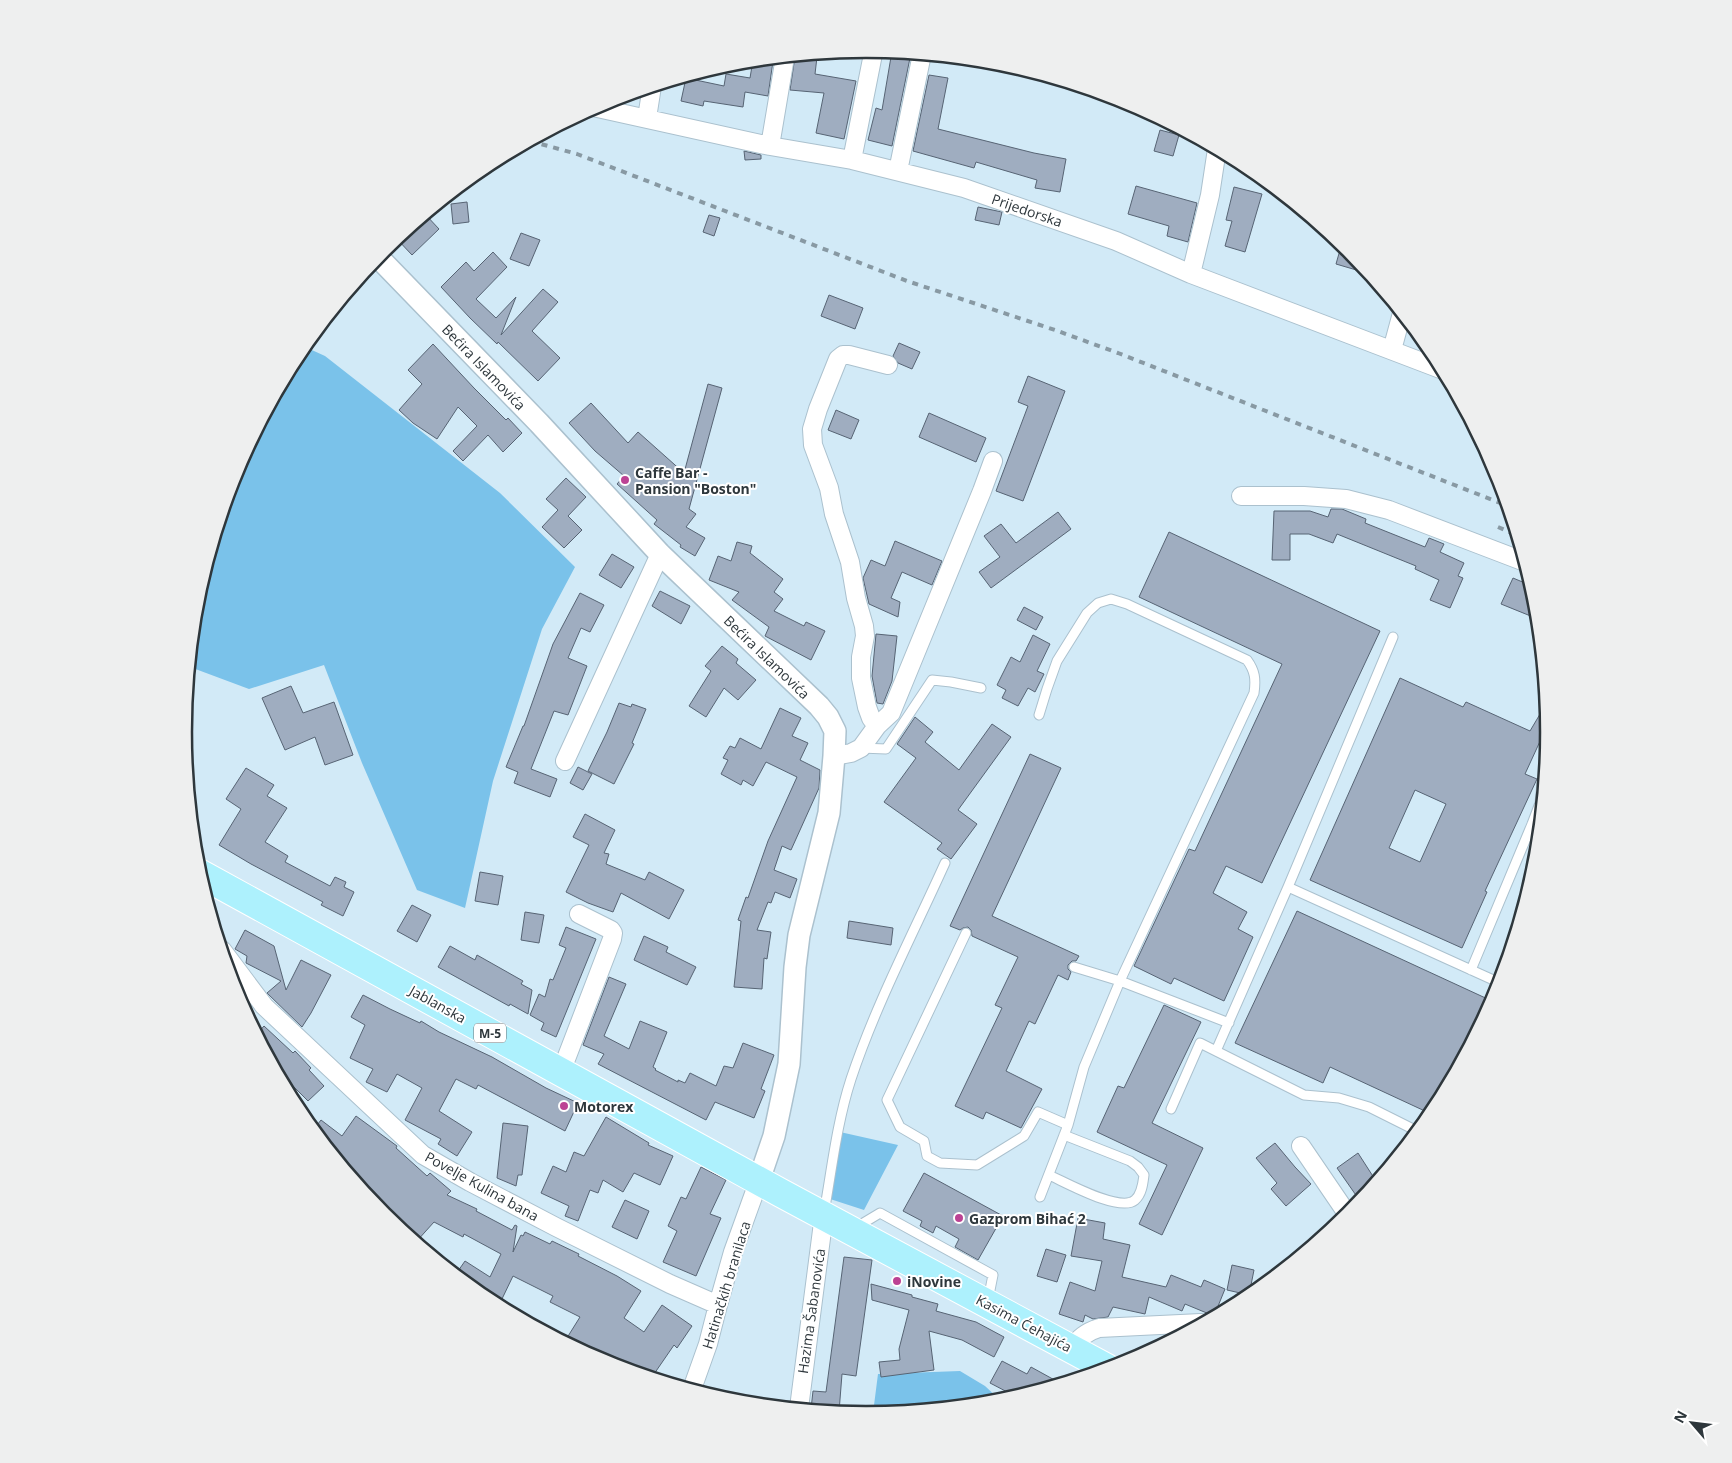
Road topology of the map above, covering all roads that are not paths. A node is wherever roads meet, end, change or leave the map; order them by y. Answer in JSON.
{"nodes":[{"id":1,"x":872,"y":58,"type":"edge"},
{"id":2,"x":921,"y":60,"type":"edge"},
{"id":3,"x":784,"y":62,"type":"edge"},
{"id":4,"x":651,"y":92,"type":"edge"},
{"id":5,"x":607,"y":110,"type":"edge"},
{"id":6,"x":647,"y":118,"type":"junction"},
{"id":7,"x":770,"y":146,"type":"junction"},
{"id":8,"x":1216,"y":156,"type":"edge"},
{"id":9,"x":852,"y":160,"type":"junction"},
{"id":10,"x":898,"y":170,"type":"junction"},
{"id":11,"x":383,"y":262,"type":"edge"},
{"id":12,"x":1191,"y":274,"type":"junction"},
{"id":13,"x":1400,"y":320,"type":"edge"},
{"id":14,"x":1392,"y":350,"type":"junction"},
{"id":15,"x":888,"y":365,"type":"dead end"},
{"id":16,"x":1431,"y":365,"type":"edge"},
{"id":17,"x":993,"y":461,"type":"dead end"},
{"id":18,"x":1241,"y":496,"type":"dead end"},
{"id":19,"x":660,"y":554,"type":"junction"},
{"id":20,"x":1517,"y":559,"type":"edge"},
{"id":21,"x":1393,"y":637,"type":"dead end"},
{"id":22,"x":981,"y":688,"type":"dead end"},
{"id":23,"x":1040,"y":715,"type":"dead end"},
{"id":24,"x":877,"y":726,"type":"junction"},
{"id":25,"x":861,"y":748,"type":"junction"},
{"id":26,"x":834,"y":756,"type":"junction"},
{"id":27,"x":565,"y":762,"type":"dead end"},
{"id":28,"x":1533,"y":828,"type":"edge"},
{"id":29,"x":945,"y":863,"type":"dead end"},
{"id":30,"x":209,"y":878,"type":"edge"},
{"id":31,"x":1288,"y":887,"type":"junction"},
{"id":32,"x":579,"y":914,"type":"dead end"},
{"id":33,"x":966,"y":933,"type":"dead end"},
{"id":34,"x":1074,"y":966,"type":"dead end"},
{"id":35,"x":235,"y":968,"type":"edge"},
{"id":36,"x":1470,"y":970,"type":"junction"},
{"id":37,"x":1492,"y":980,"type":"edge"},
{"id":38,"x":1120,"y":981,"type":"junction"},
{"id":39,"x":1229,"y":1023,"type":"junction"},
{"id":40,"x":1216,"y":1051,"type":"junction"},
{"id":41,"x":561,"y":1072,"type":"junction"},
{"id":42,"x":1171,"y":1109,"type":"dead end"},
{"id":43,"x":1068,"y":1125,"type":"junction"},
{"id":44,"x":1411,"y":1128,"type":"edge"},
{"id":45,"x":1064,"y":1135,"type":"junction"},
{"id":46,"x":1301,"y":1146,"type":"dead end"},
{"id":47,"x":1049,"y":1175,"type":"junction"},
{"id":48,"x":770,"y":1187,"type":"junction"},
{"id":49,"x":1040,"y":1197,"type":"dead end"},
{"id":50,"x":1343,"y":1208,"type":"edge"},
{"id":51,"x":824,"y":1215,"type":"junction"},
{"id":52,"x":718,"y":1305,"type":"junction"},
{"id":53,"x":1187,"y":1324,"type":"edge"},
{"id":54,"x":1071,"y":1348,"type":"junction"},
{"id":55,"x":1099,"y":1364,"type":"edge"},
{"id":56,"x":694,"y":1383,"type":"edge"},
{"id":57,"x":800,"y":1402,"type":"edge"}],
"edges":[{"from":1,"to":9,"type":"street"},
{"from":2,"to":10,"type":"street"},
{"from":3,"to":7,"type":"street"},
{"from":4,"to":6,"type":"street"},
{"from":5,"to":6,"type":"street","name":"Prijedorska"},
{"from":6,"to":7,"type":"street","name":"Prijedorska"},
{"from":7,"to":9,"type":"street","name":"Prijedorska"},
{"from":8,"to":12,"type":"street"},
{"from":9,"to":10,"type":"street","name":"Prijedorska"},
{"from":10,"to":12,"type":"street","name":"Prijedorska"},
{"from":11,"to":19,"type":"street","name":"Bećira Islamovića"},
{"from":12,"to":14,"type":"street","name":"Prijedorska"},
{"from":13,"to":14,"type":"street"},
{"from":14,"to":16,"type":"street","name":"Prijedorska"},
{"from":15,"to":24,"type":"street"},
{"from":17,"to":24,"type":"street"},
{"from":18,"to":20,"type":"street"},
{"from":19,"to":26,"type":"street","name":"Bećira Islamovića"},
{"from":19,"to":27,"type":"street"},
{"from":21,"to":31,"type":"lane"},
{"from":22,"to":25,"type":"lane"},
{"from":23,"to":38,"type":"lane"},
{"from":24,"to":25,"type":"street"},
{"from":25,"to":26,"type":"street"},
{"from":26,"to":48,"type":"street","name":"Bećira Islamovića"},
{"from":28,"to":36,"type":"lane"},
{"from":29,"to":51,"type":"lane"},
{"from":30,"to":41,"type":"main road","name":"Jablanska","number":"M-5"},
{"from":31,"to":36,"type":"lane"},
{"from":31,"to":39,"type":"lane"},
{"from":32,"to":41,"type":"street"},
{"from":33,"to":43,"type":"lane"},
{"from":34,"to":38,"type":"lane"},
{"from":35,"to":52,"type":"street","name":"Povelje Kulina bana"},
{"from":36,"to":37,"type":"lane"},
{"from":38,"to":39,"type":"lane"},
{"from":38,"to":43,"type":"lane"},
{"from":39,"to":40,"type":"lane"},
{"from":40,"to":42,"type":"lane"},
{"from":40,"to":44,"type":"lane"},
{"from":41,"to":48,"type":"main road","name":"Jablanska","number":"M-5"},
{"from":43,"to":45,"type":"lane"},
{"from":45,"to":47,"type":"lane"},
{"from":45,"to":47,"type":"lane"},
{"from":46,"to":50,"type":"street"},
{"from":47,"to":49,"type":"lane"},
{"from":48,"to":51,"type":"main road","name":"Kasima Ćehajića","number":"M-5"},
{"from":48,"to":52,"type":"street","name":"Hatinačkih branilaca"},
{"from":51,"to":54,"type":"main road","name":"Kasima Ćehajića","number":"M-5"},
{"from":51,"to":57,"type":"street","name":"Hazima Šabanovića"},
{"from":52,"to":56,"type":"street","name":"Hatinačkih branilaca"},
{"from":53,"to":54,"type":"street"},
{"from":54,"to":55,"type":"main road","name":"Kasima Ćehajića","number":"M-5"}]}
